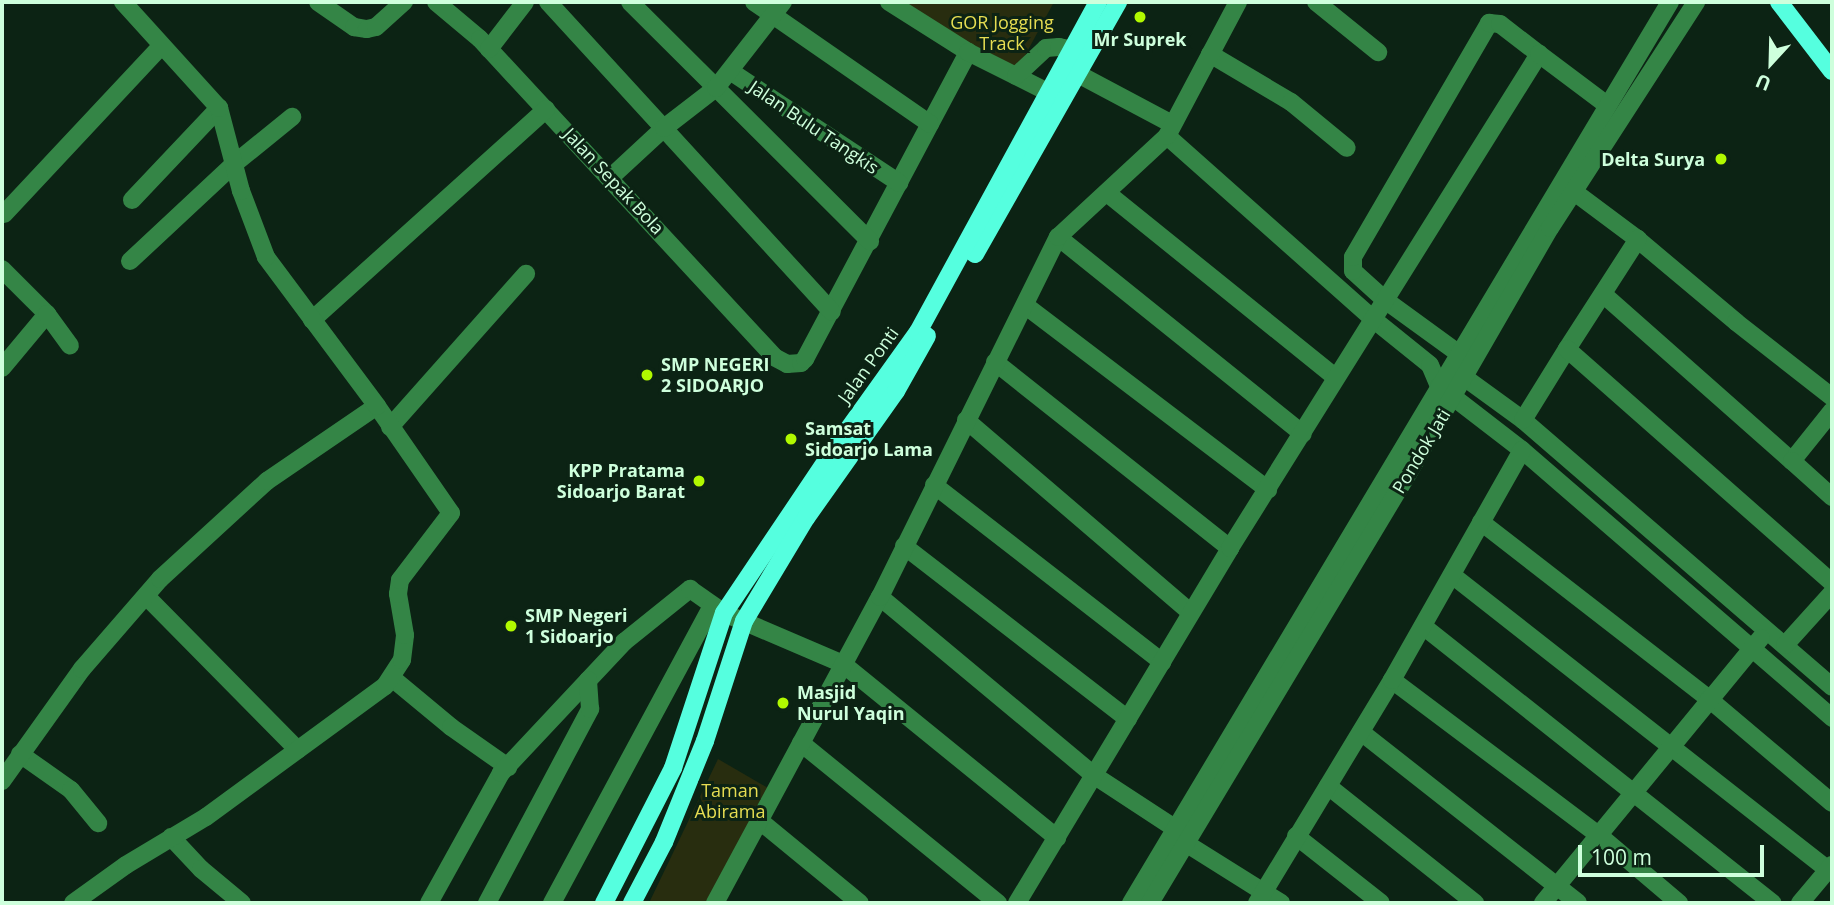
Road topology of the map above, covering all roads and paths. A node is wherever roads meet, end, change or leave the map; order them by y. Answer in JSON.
{"nodes":[{"id":1,"x":123,"y":2,"type":"edge"},
{"id":2,"x":318,"y":2,"type":"edge"},
{"id":3,"x":404,"y":2,"type":"edge"},
{"id":4,"x":436,"y":2,"type":"edge"},
{"id":5,"x":525,"y":2,"type":"edge"},
{"id":6,"x":548,"y":2,"type":"edge"},
{"id":7,"x":630,"y":2,"type":"edge"},
{"id":8,"x":754,"y":2,"type":"edge"},
{"id":9,"x":889,"y":2,"type":"edge"},
{"id":10,"x":1238,"y":2,"type":"edge"},
{"id":11,"x":1316,"y":2,"type":"edge"},
{"id":12,"x":1670,"y":2,"type":"edge"},
{"id":13,"x":1696,"y":2,"type":"edge"},
{"id":14,"x":1779,"y":2,"type":"edge"},
{"id":15,"x":1107,"y":4,"type":"edge"},
{"id":16,"x":778,"y":9,"type":"edge"},
{"id":17,"x":162,"y":46,"type":"junction"},
{"id":18,"x":489,"y":49,"type":"junction"},
{"id":19,"x":1073,"y":50,"type":"junction"},
{"id":20,"x":968,"y":52,"type":"junction"},
{"id":21,"x":1377,"y":52,"type":"dead end"},
{"id":22,"x":1210,"y":54,"type":"junction"},
{"id":23,"x":1539,"y":54,"type":"junction"},
{"id":24,"x":1831,"y":68,"type":"edge"},
{"id":25,"x":730,"y":71,"type":"junction"},
{"id":26,"x":1078,"y":74,"type":"junction"},
{"id":27,"x":1016,"y":76,"type":"junction"},
{"id":28,"x":716,"y":88,"type":"junction"},
{"id":29,"x":1050,"y":93,"type":"junction"},
{"id":30,"x":1607,"y":105,"type":"junction"},
{"id":31,"x":219,"y":108,"type":"junction"},
{"id":32,"x":547,"y":109,"type":"junction"},
{"id":33,"x":292,"y":117,"type":"dead end"},
{"id":34,"x":930,"y":124,"type":"junction"},
{"id":35,"x":664,"y":128,"type":"junction"},
{"id":36,"x":1169,"y":130,"type":"junction"},
{"id":37,"x":1347,"y":148,"type":"dead end"},
{"id":38,"x":234,"y":164,"type":"junction"},
{"id":39,"x":611,"y":177,"type":"junction"},
{"id":40,"x":899,"y":183,"type":"junction"},
{"id":41,"x":1573,"y":191,"type":"junction"},
{"id":42,"x":1107,"y":192,"type":"junction"},
{"id":43,"x":132,"y":200,"type":"dead end"},
{"id":44,"x":4,"y":214,"type":"dead end"},
{"id":45,"x":1058,"y":237,"type":"junction"},
{"id":46,"x":1638,"y":239,"type":"junction"},
{"id":47,"x":870,"y":242,"type":"junction"},
{"id":48,"x":130,"y":261,"type":"dead end"},
{"id":49,"x":3,"y":272,"type":"edge"},
{"id":50,"x":526,"y":274,"type":"dead end"},
{"id":51,"x":1603,"y":293,"type":"junction"},
{"id":52,"x":1385,"y":300,"type":"junction"},
{"id":53,"x":1026,"y":306,"type":"junction"},
{"id":54,"x":832,"y":312,"type":"junction"},
{"id":55,"x":47,"y":314,"type":"junction"},
{"id":56,"x":1373,"y":319,"type":"junction"},
{"id":57,"x":312,"y":320,"type":"junction"},
{"id":58,"x":70,"y":346,"type":"dead end"},
{"id":59,"x":1567,"y":349,"type":"junction"},
{"id":60,"x":995,"y":362,"type":"junction"},
{"id":61,"x":1430,"y":365,"type":"junction"},
{"id":62,"x":1458,"y":366,"type":"junction"},
{"id":63,"x":2,"y":368,"type":"edge"},
{"id":64,"x":1335,"y":377,"type":"junction"},
{"id":65,"x":1438,"y":386,"type":"junction"},
{"id":66,"x":1454,"y":397,"type":"junction"},
{"id":67,"x":1832,"y":397,"type":"edge"},
{"id":68,"x":377,"y":406,"type":"junction"},
{"id":69,"x":1832,"y":411,"type":"edge"},
{"id":70,"x":966,"y":420,"type":"junction"},
{"id":71,"x":1523,"y":420,"type":"junction"},
{"id":72,"x":390,"y":426,"type":"junction"},
{"id":73,"x":1303,"y":434,"type":"junction"},
{"id":74,"x":1522,"y":450,"type":"junction"},
{"id":75,"x":1792,"y":461,"type":"junction"},
{"id":76,"x":934,"y":485,"type":"junction"},
{"id":77,"x":1268,"y":490,"type":"junction"},
{"id":78,"x":1832,"y":496,"type":"edge"},
{"id":79,"x":1480,"y":522,"type":"junction"},
{"id":80,"x":904,"y":545,"type":"junction"},
{"id":81,"x":1230,"y":548,"type":"junction"},
{"id":82,"x":1452,"y":575,"type":"junction"},
{"id":83,"x":1832,"y":583,"type":"edge"},
{"id":84,"x":1832,"y":593,"type":"edge"},
{"id":85,"x":146,"y":596,"type":"junction"},
{"id":86,"x":880,"y":597,"type":"junction"},
{"id":87,"x":718,"y":610,"type":"junction"},
{"id":88,"x":1191,"y":613,"type":"junction"},
{"id":89,"x":744,"y":621,"type":"junction"},
{"id":90,"x":1423,"y":626,"type":"junction"},
{"id":91,"x":1768,"y":631,"type":"junction"},
{"id":92,"x":1785,"y":645,"type":"junction"},
{"id":93,"x":1753,"y":647,"type":"junction"},
{"id":94,"x":1162,"y":662,"type":"junction"},
{"id":95,"x":843,"y":664,"type":"junction"},
{"id":96,"x":392,"y":678,"type":"junction"},
{"id":97,"x":588,"y":680,"type":"junction"},
{"id":98,"x":1392,"y":680,"type":"junction"},
{"id":99,"x":1832,"y":687,"type":"edge"},
{"id":100,"x":1709,"y":699,"type":"junction"},
{"id":101,"x":1832,"y":718,"type":"edge"},
{"id":102,"x":1128,"y":719,"type":"junction"},
{"id":103,"x":1361,"y":732,"type":"junction"},
{"id":104,"x":800,"y":743,"type":"junction"},
{"id":105,"x":1672,"y":747,"type":"junction"},
{"id":106,"x":298,"y":750,"type":"junction"},
{"id":107,"x":20,"y":754,"type":"junction"},
{"id":108,"x":508,"y":767,"type":"junction"},
{"id":109,"x":4,"y":774,"type":"edge"},
{"id":110,"x":1096,"y":776,"type":"junction"},
{"id":111,"x":1328,"y":786,"type":"junction"},
{"id":112,"x":1634,"y":794,"type":"junction"},
{"id":113,"x":1832,"y":803,"type":"edge"},
{"id":114,"x":760,"y":821,"type":"junction"},
{"id":115,"x":98,"y":823,"type":"dead end"},
{"id":116,"x":1296,"y":836,"type":"junction"},
{"id":117,"x":1600,"y":836,"type":"junction"},
{"id":118,"x":171,"y":837,"type":"junction"},
{"id":119,"x":1181,"y":837,"type":"junction"},
{"id":120,"x":1057,"y":838,"type":"junction"},
{"id":121,"x":1830,"y":867,"type":"edge"},
{"id":122,"x":1557,"y":887,"type":"junction"},
{"id":123,"x":1261,"y":897,"type":"edge"},
{"id":124,"x":1140,"y":902,"type":"edge"},
{"id":125,"x":73,"y":903,"type":"edge"},
{"id":126,"x":242,"y":903,"type":"edge"},
{"id":127,"x":429,"y":903,"type":"edge"},
{"id":128,"x":487,"y":903,"type":"edge"},
{"id":129,"x":552,"y":903,"type":"edge"},
{"id":130,"x":604,"y":903,"type":"edge"},
{"id":131,"x":632,"y":903,"type":"edge"},
{"id":132,"x":715,"y":903,"type":"edge"},
{"id":133,"x":860,"y":903,"type":"edge"},
{"id":134,"x":998,"y":903,"type":"edge"},
{"id":135,"x":1017,"y":903,"type":"edge"},
{"id":136,"x":1281,"y":903,"type":"edge"},
{"id":137,"x":1381,"y":903,"type":"edge"},
{"id":138,"x":1475,"y":903,"type":"edge"},
{"id":139,"x":1543,"y":903,"type":"edge"},
{"id":140,"x":1578,"y":903,"type":"edge"},
{"id":141,"x":1679,"y":903,"type":"edge"},
{"id":142,"x":1773,"y":903,"type":"edge"},
{"id":143,"x":1800,"y":903,"type":"edge"}],
"edges":[{"from":1,"to":17,"type":"street"},
{"from":2,"to":3,"type":"street"},
{"from":4,"to":18,"type":"street","name":"Jalan Sepak Bola"},
{"from":5,"to":18,"type":"street"},
{"from":6,"to":35,"type":"street"},
{"from":7,"to":28,"type":"street"},
{"from":8,"to":16,"type":"street"},
{"from":9,"to":20,"type":"street"},
{"from":10,"to":22,"type":"street"},
{"from":11,"to":21,"type":"street"},
{"from":12,"to":30,"type":"street","name":"Pondok Jati"},
{"from":13,"to":41,"type":"street","name":"Pondok Jati"},
{"from":14,"to":24,"type":"main road"},
{"from":15,"to":19,"type":"main road","name":"Jalan Ponti"},
{"from":15,"to":26,"type":"main road","name":"Jalan Ponti"},
{"from":16,"to":25,"type":"street"},
{"from":16,"to":34,"type":"street"},
{"from":17,"to":31,"type":"street"},
{"from":17,"to":44,"type":"street"},
{"from":18,"to":32,"type":"street","name":"Jalan Sepak Bola"},
{"from":19,"to":27,"type":"street"},
{"from":19,"to":29,"type":"main road","name":"Jalan Ponti"},
{"from":20,"to":27,"type":"street"},
{"from":20,"to":34,"type":"street"},
{"from":22,"to":36,"type":"street"},
{"from":22,"to":37,"type":"street"},
{"from":23,"to":30,"type":"street"},
{"from":23,"to":52,"type":"street"},
{"from":23,"to":52,"type":"street"},
{"from":25,"to":28,"type":"street"},
{"from":25,"to":40,"type":"street","name":"Jalan Bulu Tangkis"},
{"from":26,"to":36,"type":"street"},
{"from":26,"to":89,"type":"main road","name":"Jalan Ponti"},
{"from":27,"to":29,"type":"street"},
{"from":28,"to":35,"type":"street"},
{"from":28,"to":47,"type":"street"},
{"from":29,"to":87,"type":"main road","name":"Jalan Ponti"},
{"from":30,"to":62,"type":"street","name":"Pondok Jati"},
{"from":31,"to":38,"type":"street"},
{"from":31,"to":43,"type":"street"},
{"from":32,"to":39,"type":"street","name":"Jalan Sepak Bola"},
{"from":32,"to":57,"type":"street"},
{"from":33,"to":38,"type":"street"},
{"from":34,"to":40,"type":"street"},
{"from":35,"to":39,"type":"street"},
{"from":35,"to":54,"type":"street"},
{"from":36,"to":42,"type":"street"},
{"from":36,"to":56,"type":"street"},
{"from":38,"to":48,"type":"street"},
{"from":38,"to":57,"type":"street"},
{"from":39,"to":54,"type":"street","name":"Jalan Sepak Bola"},
{"from":40,"to":47,"type":"street"},
{"from":41,"to":46,"type":"street"},
{"from":41,"to":62,"type":"street","name":"Pondok Jati"},
{"from":42,"to":45,"type":"street"},
{"from":42,"to":64,"type":"street"},
{"from":45,"to":53,"type":"street"},
{"from":45,"to":73,"type":"street"},
{"from":46,"to":51,"type":"street"},
{"from":46,"to":67,"type":"street"},
{"from":47,"to":54,"type":"street"},
{"from":49,"to":55,"type":"street"},
{"from":50,"to":72,"type":"street"},
{"from":51,"to":59,"type":"street"},
{"from":51,"to":75,"type":"street"},
{"from":52,"to":56,"type":"street"},
{"from":52,"to":62,"type":"street"},
{"from":53,"to":60,"type":"street"},
{"from":53,"to":77,"type":"street"},
{"from":55,"to":58,"type":"street"},
{"from":55,"to":63,"type":"street"},
{"from":56,"to":61,"type":"street"},
{"from":56,"to":64,"type":"street"},
{"from":57,"to":68,"type":"street"},
{"from":59,"to":71,"type":"street"},
{"from":59,"to":83,"type":"street"},
{"from":60,"to":70,"type":"street"},
{"from":60,"to":81,"type":"street"},
{"from":61,"to":62,"type":"street"},
{"from":61,"to":65,"type":"street"},
{"from":62,"to":65,"type":"street","name":"Pondok Jati"},
{"from":62,"to":66,"type":"street","name":"Pondok Jati"},
{"from":62,"to":71,"type":"street"},
{"from":64,"to":73,"type":"street"},
{"from":65,"to":66,"type":"street"},
{"from":65,"to":119,"type":"street","name":"Pondok Jati"},
{"from":66,"to":74,"type":"street"},
{"from":66,"to":119,"type":"street","name":"Pondok Jati"},
{"from":68,"to":72,"type":"street"},
{"from":68,"to":85,"type":"street"},
{"from":69,"to":75,"type":"street"},
{"from":70,"to":76,"type":"street"},
{"from":70,"to":88,"type":"street"},
{"from":71,"to":91,"type":"street"},
{"from":72,"to":96,"type":"street"},
{"from":73,"to":77,"type":"street"},
{"from":74,"to":79,"type":"street"},
{"from":74,"to":93,"type":"street"},
{"from":75,"to":78,"type":"street"},
{"from":76,"to":80,"type":"street"},
{"from":76,"to":94,"type":"street"},
{"from":77,"to":81,"type":"street"},
{"from":79,"to":82,"type":"street"},
{"from":79,"to":100,"type":"street"},
{"from":80,"to":86,"type":"street"},
{"from":80,"to":102,"type":"street"},
{"from":81,"to":88,"type":"street"},
{"from":82,"to":90,"type":"street"},
{"from":82,"to":105,"type":"street"},
{"from":84,"to":92,"type":"street"},
{"from":85,"to":106,"type":"street"},
{"from":85,"to":107,"type":"street"},
{"from":86,"to":95,"type":"street"},
{"from":86,"to":110,"type":"street"},
{"from":87,"to":89,"type":"street"},
{"from":87,"to":97,"type":"street"},
{"from":87,"to":129,"type":"street"},
{"from":87,"to":130,"type":"main road","name":"Jalan Ponti"},
{"from":88,"to":94,"type":"street"},
{"from":89,"to":95,"type":"street"},
{"from":89,"to":131,"type":"main road","name":"Jalan Ponti"},
{"from":90,"to":98,"type":"street"},
{"from":90,"to":112,"type":"street"},
{"from":91,"to":92,"type":"street"},
{"from":91,"to":93,"type":"street"},
{"from":92,"to":99,"type":"street"},
{"from":93,"to":100,"type":"street"},
{"from":93,"to":101,"type":"street"},
{"from":94,"to":102,"type":"street"},
{"from":95,"to":104,"type":"street"},
{"from":95,"to":120,"type":"street"},
{"from":96,"to":106,"type":"street"},
{"from":96,"to":108,"type":"street"},
{"from":97,"to":108,"type":"street"},
{"from":97,"to":128,"type":"street"},
{"from":98,"to":103,"type":"street"},
{"from":98,"to":117,"type":"street"},
{"from":100,"to":105,"type":"street"},
{"from":100,"to":113,"type":"street"},
{"from":102,"to":110,"type":"street"},
{"from":103,"to":111,"type":"street"},
{"from":103,"to":122,"type":"street"},
{"from":104,"to":114,"type":"street"},
{"from":104,"to":134,"type":"street"},
{"from":105,"to":112,"type":"street"},
{"from":105,"to":121,"type":"street"},
{"from":106,"to":118,"type":"street"},
{"from":107,"to":109,"type":"street"},
{"from":107,"to":115,"type":"street"},
{"from":108,"to":127,"type":"street"},
{"from":110,"to":119,"type":"street"},
{"from":110,"to":120,"type":"street"},
{"from":111,"to":116,"type":"street"},
{"from":111,"to":138,"type":"street"},
{"from":112,"to":117,"type":"street"},
{"from":112,"to":142,"type":"street"},
{"from":114,"to":132,"type":"street"},
{"from":114,"to":133,"type":"street"},
{"from":116,"to":123,"type":"street"},
{"from":116,"to":137,"type":"street"},
{"from":117,"to":122,"type":"street"},
{"from":117,"to":141,"type":"street"},
{"from":118,"to":125,"type":"street"},
{"from":118,"to":126,"type":"street"},
{"from":119,"to":123,"type":"street"},
{"from":119,"to":124,"type":"street","name":"Pondok Jati"},
{"from":120,"to":135,"type":"street"},
{"from":121,"to":143,"type":"street"},
{"from":122,"to":139,"type":"street"},
{"from":122,"to":140,"type":"street"},
{"from":123,"to":136,"type":"street"}]}
